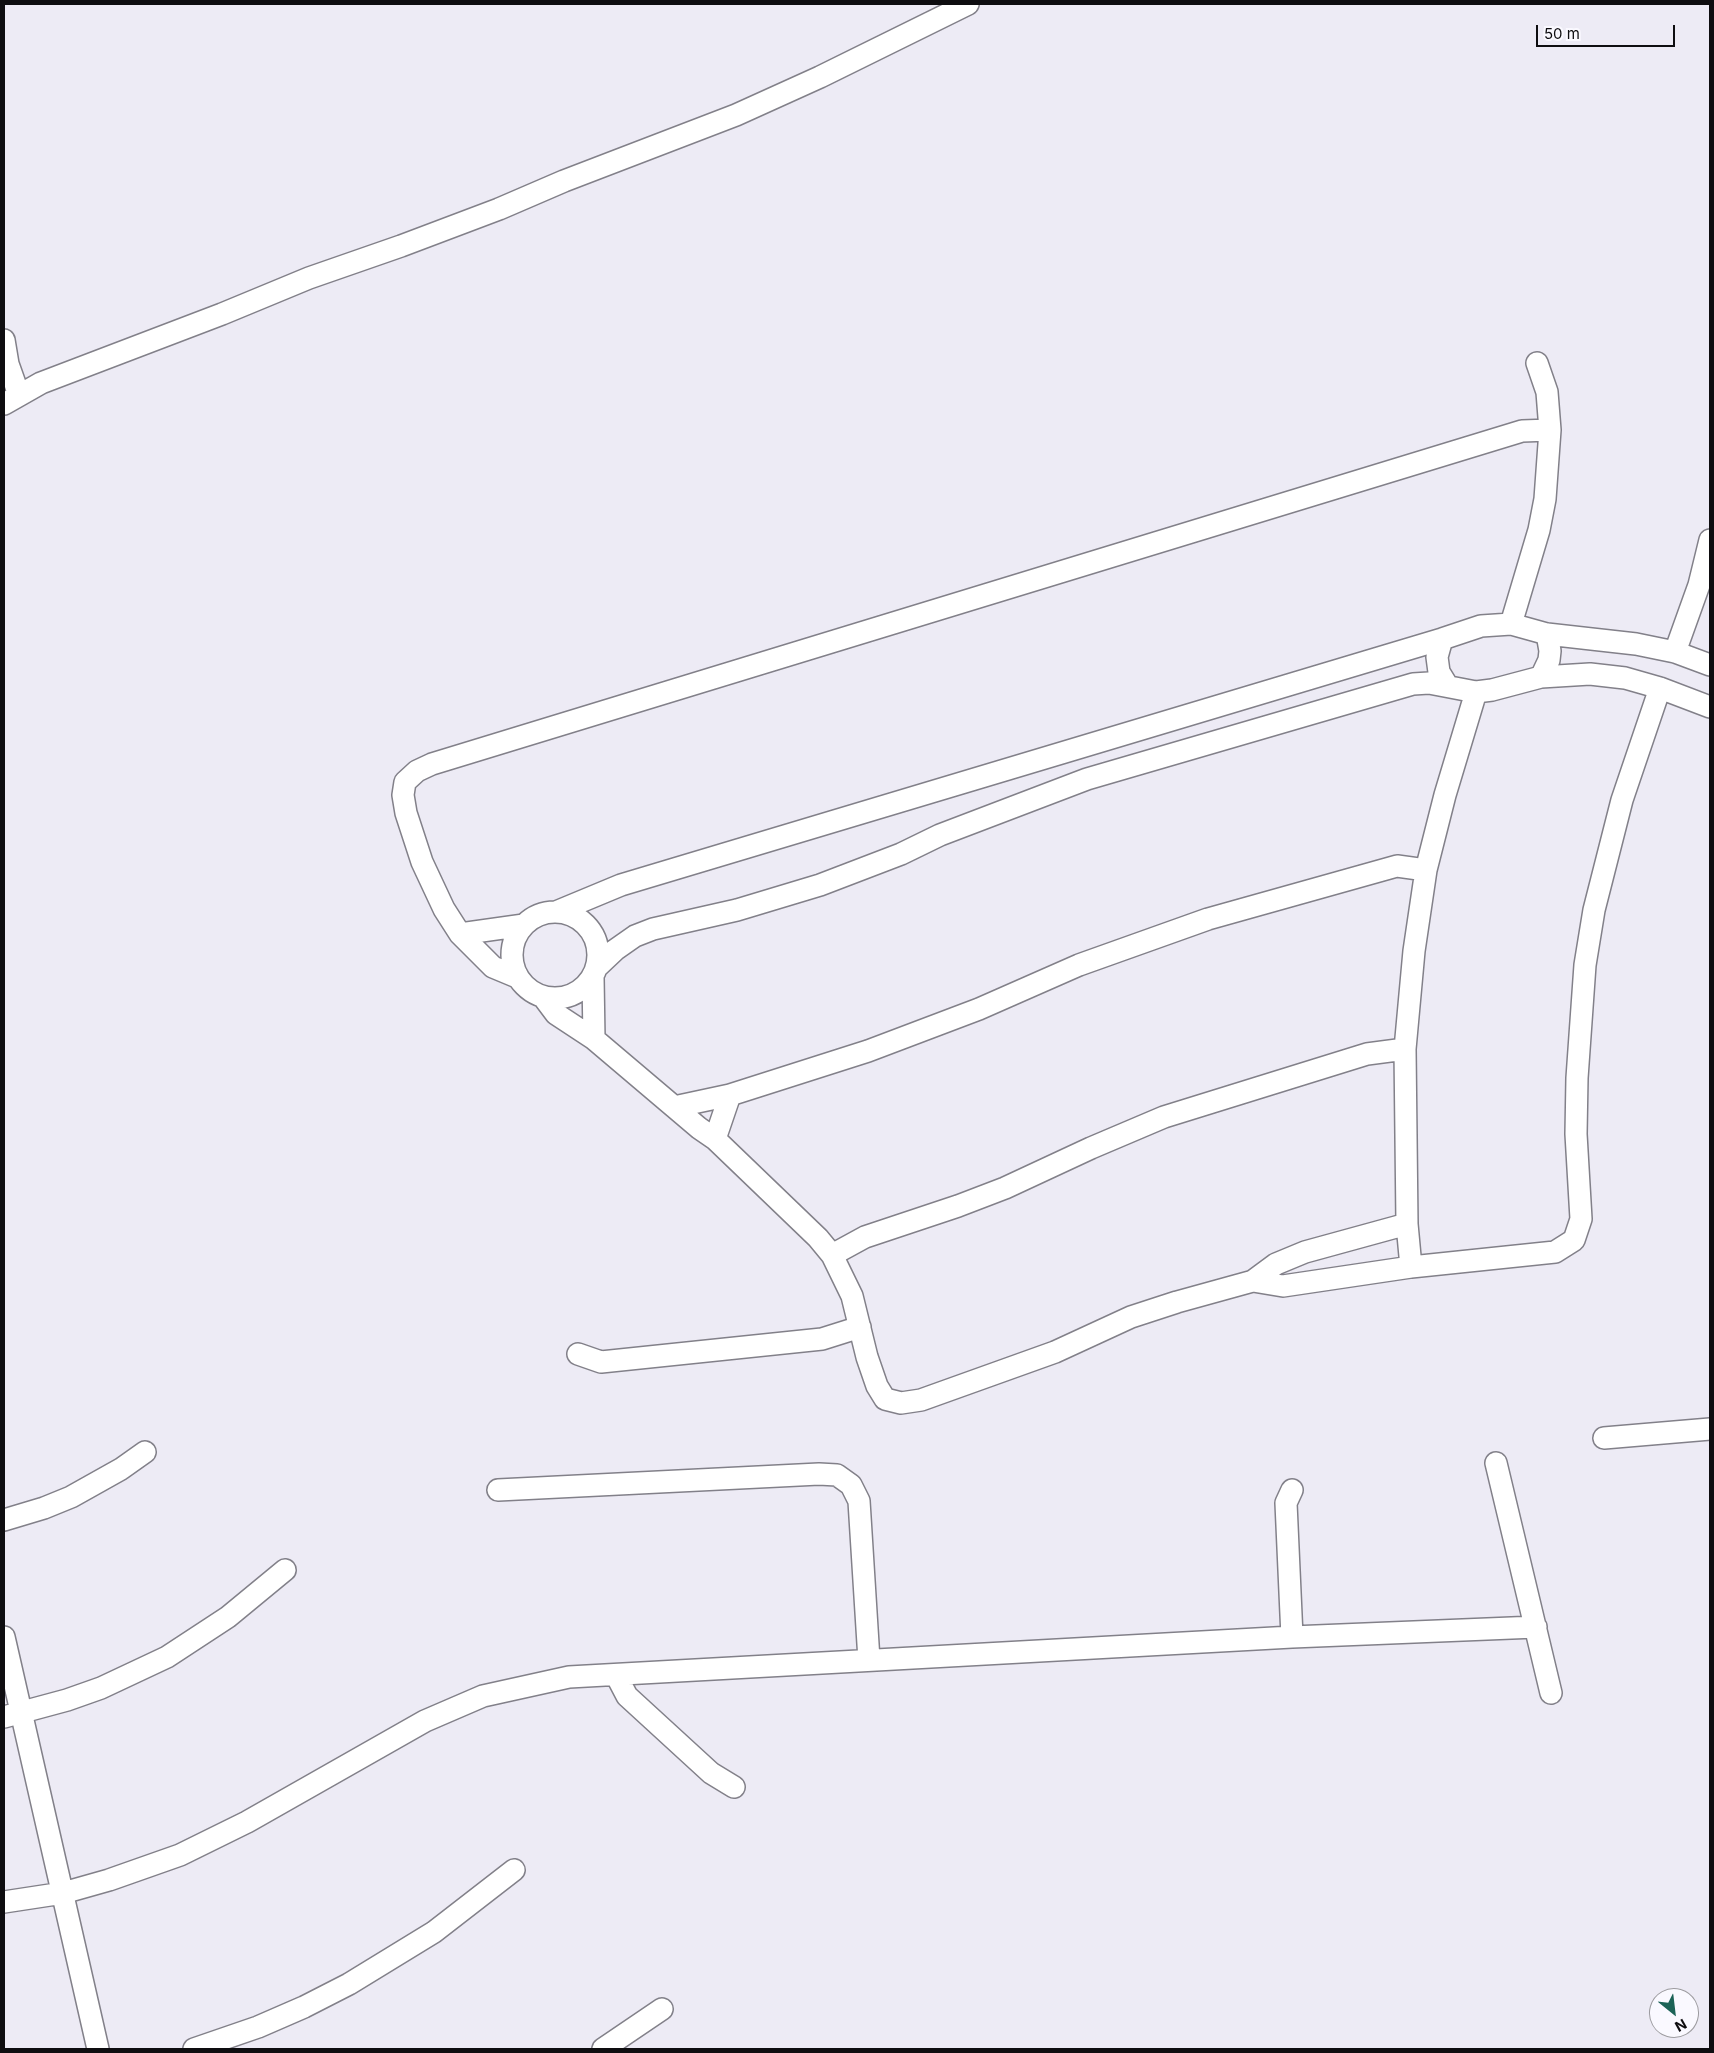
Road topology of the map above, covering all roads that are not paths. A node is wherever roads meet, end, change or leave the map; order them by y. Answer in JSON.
{"nodes":[{"id":1,"x":968,"y":4,"type":"edge"},
{"id":2,"x":4,"y":340,"type":"edge"},
{"id":3,"x":1537,"y":363,"type":"dead end"},
{"id":4,"x":11,"y":400,"type":"edge"},
{"id":5,"x":1550,"y":430,"type":"junction"},
{"id":6,"x":1710,"y":540,"type":"edge"},
{"id":7,"x":1511,"y":624,"type":"junction"},
{"id":8,"x":1547,"y":634,"type":"junction"},
{"id":9,"x":1442,"y":639,"type":"junction"},
{"id":10,"x":1675,"y":652,"type":"junction"},
{"id":11,"x":1710,"y":665,"type":"edge"},
{"id":12,"x":1542,"y":677,"type":"junction"},
{"id":13,"x":1447,"y":685,"type":"junction"},
{"id":14,"x":1660,"y":688,"type":"junction"},
{"id":15,"x":1476,"y":692,"type":"junction"},
{"id":16,"x":1710,"y":707,"type":"edge"},
{"id":17,"x":1426,"y":870,"type":"junction"},
{"id":18,"x":556,"y":912,"type":"junction"},
{"id":19,"x":524,"y":925,"type":"junction"},
{"id":20,"x":460,"y":934,"type":"junction"},
{"id":21,"x":595,"y":972,"type":"junction"},
{"id":22,"x":517,"y":977,"type":"junction"},
{"id":23,"x":544,"y":998,"type":"junction"},
{"id":24,"x":594,"y":1039,"type":"junction"},
{"id":25,"x":1405,"y":1049,"type":"junction"},
{"id":26,"x":730,"y":1095,"type":"junction"},
{"id":27,"x":674,"y":1107,"type":"junction"},
{"id":28,"x":715,"y":1139,"type":"junction"},
{"id":29,"x":1407,"y":1224,"type":"junction"},
{"id":30,"x":832,"y":1255,"type":"junction"},
{"id":31,"x":1411,"y":1267,"type":"junction"},
{"id":32,"x":1253,"y":1281,"type":"junction"},
{"id":33,"x":860,"y":1327,"type":"junction"},
{"id":34,"x":578,"y":1354,"type":"dead end"},
{"id":35,"x":1710,"y":1428,"type":"edge"},
{"id":36,"x":1604,"y":1438,"type":"dead end"},
{"id":37,"x":144,"y":1452,"type":"dead end"},
{"id":38,"x":1496,"y":1463,"type":"dead end"},
{"id":39,"x":498,"y":1490,"type":"dead end"},
{"id":40,"x":1292,"y":1490,"type":"dead end"},
{"id":41,"x":4,"y":1520,"type":"edge"},
{"id":42,"x":285,"y":1570,"type":"dead end"},
{"id":43,"x":1536,"y":1627,"type":"junction"},
{"id":44,"x":4,"y":1636,"type":"edge"},
{"id":45,"x":1292,"y":1637,"type":"junction"},
{"id":46,"x":869,"y":1660,"type":"junction"},
{"id":47,"x":616,"y":1675,"type":"junction"},
{"id":48,"x":1551,"y":1693,"type":"dead end"},
{"id":49,"x":12,"y":1715,"type":"edge"},
{"id":50,"x":734,"y":1787,"type":"dead end"},
{"id":51,"x":514,"y":1870,"type":"dead end"},
{"id":52,"x":63,"y":1893,"type":"junction"},
{"id":53,"x":4,"y":1902,"type":"edge"},
{"id":54,"x":662,"y":2009,"type":"dead end"},
{"id":55,"x":98,"y":2049,"type":"edge"},
{"id":56,"x":194,"y":2049,"type":"edge"},
{"id":57,"x":602,"y":2049,"type":"edge"}],
"edges":[{"from":1,"to":4,"type":"street"},
{"from":2,"to":4,"type":"street"},
{"from":3,"to":5,"type":"street"},
{"from":5,"to":7,"type":"street"},
{"from":5,"to":20,"type":"street"},
{"from":6,"to":10,"type":"street"},
{"from":7,"to":8,"type":"street"},
{"from":7,"to":9,"type":"street"},
{"from":8,"to":10,"type":"street"},
{"from":8,"to":12,"type":"street"},
{"from":9,"to":13,"type":"street"},
{"from":9,"to":18,"type":"street"},
{"from":10,"to":11,"type":"street"},
{"from":12,"to":14,"type":"street"},
{"from":12,"to":15,"type":"street"},
{"from":13,"to":15,"type":"street"},
{"from":13,"to":21,"type":"street"},
{"from":14,"to":16,"type":"street"},
{"from":14,"to":31,"type":"street"},
{"from":15,"to":17,"type":"street"},
{"from":17,"to":25,"type":"street"},
{"from":17,"to":26,"type":"street"},
{"from":18,"to":19,"type":"street"},
{"from":18,"to":21,"type":"street"},
{"from":19,"to":20,"type":"street"},
{"from":19,"to":22,"type":"street"},
{"from":20,"to":22,"type":"street"},
{"from":21,"to":23,"type":"street"},
{"from":21,"to":24,"type":"street"},
{"from":22,"to":23,"type":"street"},
{"from":23,"to":24,"type":"street"},
{"from":24,"to":27,"type":"street"},
{"from":25,"to":29,"type":"street"},
{"from":25,"to":30,"type":"street"},
{"from":26,"to":27,"type":"street"},
{"from":26,"to":28,"type":"street"},
{"from":27,"to":28,"type":"street"},
{"from":28,"to":30,"type":"street"},
{"from":29,"to":31,"type":"street"},
{"from":29,"to":32,"type":"street"},
{"from":30,"to":33,"type":"street"},
{"from":31,"to":32,"type":"street"},
{"from":32,"to":33,"type":"street"},
{"from":33,"to":34,"type":"street"},
{"from":35,"to":36,"type":"street"},
{"from":37,"to":41,"type":"street"},
{"from":38,"to":43,"type":"street"},
{"from":39,"to":46,"type":"street"},
{"from":40,"to":45,"type":"street"},
{"from":42,"to":49,"type":"street"},
{"from":43,"to":45,"type":"street"},
{"from":43,"to":48,"type":"street"},
{"from":44,"to":49,"type":"street"},
{"from":45,"to":46,"type":"street"},
{"from":46,"to":47,"type":"street"},
{"from":47,"to":50,"type":"street"},
{"from":47,"to":52,"type":"street"},
{"from":49,"to":52,"type":"street"},
{"from":51,"to":56,"type":"street"},
{"from":52,"to":53,"type":"street"},
{"from":52,"to":55,"type":"street"},
{"from":54,"to":57,"type":"street"}]}
